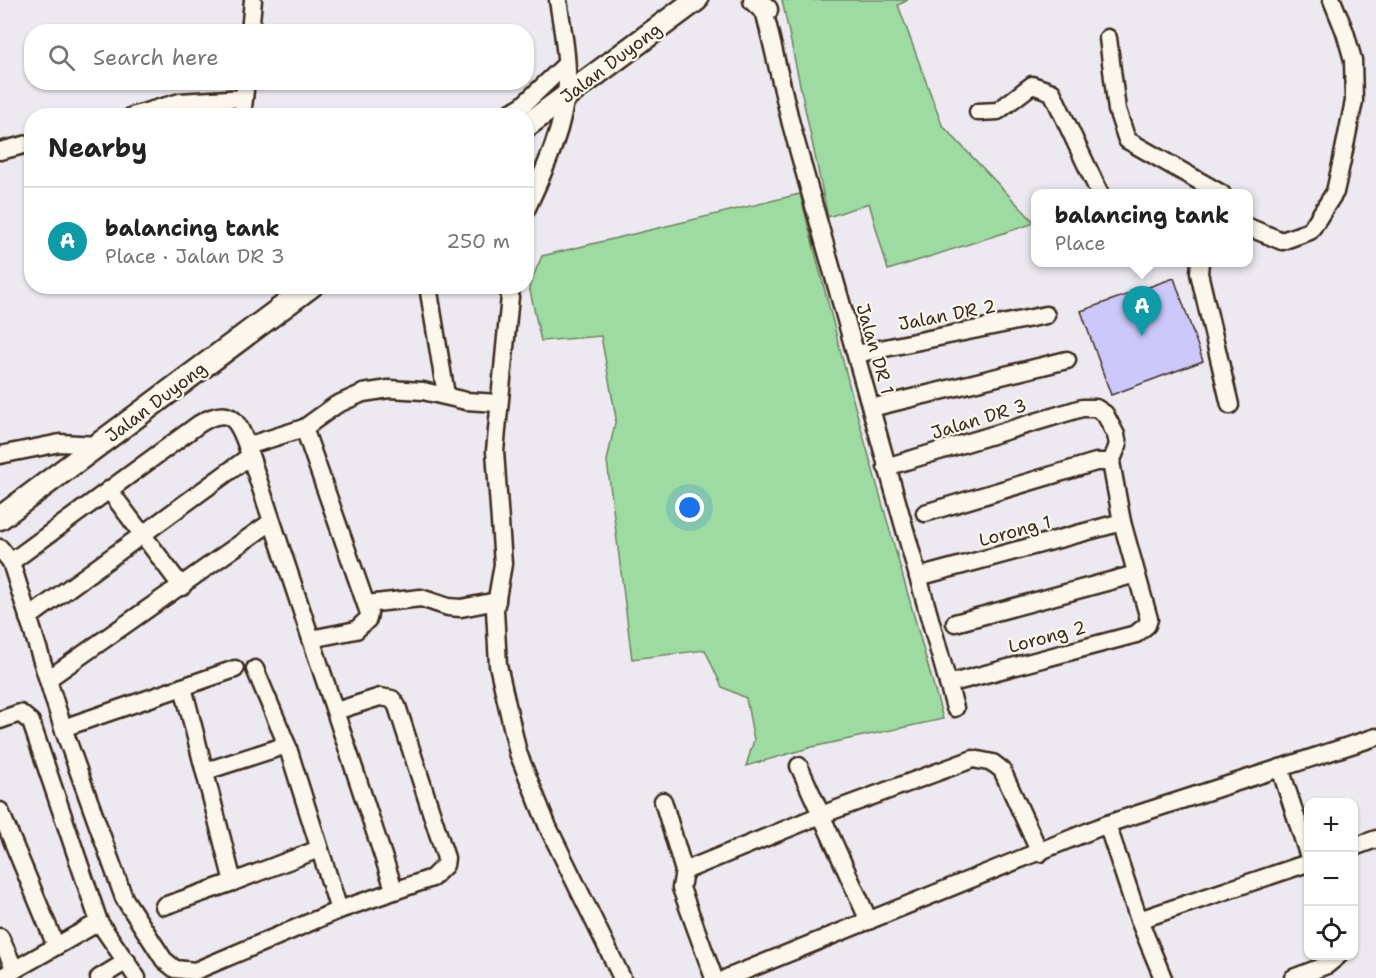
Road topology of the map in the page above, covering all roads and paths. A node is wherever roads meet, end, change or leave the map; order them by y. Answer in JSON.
{"nodes":[{"id":1,"x":253,"y":0,"type":"edge"},
{"id":2,"x":558,"y":0,"type":"edge"},
{"id":3,"x":1332,"y":0,"type":"edge"},
{"id":4,"x":694,"y":2,"type":"edge"},
{"id":5,"x":762,"y":3,"type":"edge"},
{"id":6,"x":251,"y":24,"type":"edge"},
{"id":7,"x":1108,"y":38,"type":"dead end"},
{"id":8,"x":566,"y":64,"type":"junction"},
{"id":9,"x":245,"y":91,"type":"edge"},
{"id":10,"x":565,"y":98,"type":"junction"},
{"id":11,"x":159,"y":108,"type":"edge"},
{"id":12,"x":243,"y":108,"type":"edge"},
{"id":13,"x":518,"y":108,"type":"edge"},
{"id":14,"x":978,"y":112,"type":"dead end"},
{"id":15,"x":534,"y":120,"type":"edge"},
{"id":16,"x":24,"y":145,"type":"edge"},
{"id":17,"x":0,"y":152,"type":"edge"},
{"id":18,"x":1098,"y":189,"type":"edge"},
{"id":19,"x":1213,"y":189,"type":"edge"},
{"id":20,"x":534,"y":192,"type":"edge"},
{"id":21,"x":1253,"y":229,"type":"edge"},
{"id":22,"x":1200,"y":267,"type":"edge"},
{"id":23,"x":300,"y":294,"type":"edge"},
{"id":24,"x":429,"y":294,"type":"edge"},
{"id":25,"x":510,"y":294,"type":"edge"},
{"id":26,"x":1046,"y":315,"type":"dead end"},
{"id":27,"x":855,"y":354,"type":"junction"},
{"id":28,"x":1067,"y":360,"type":"dead end"},
{"id":29,"x":446,"y":395,"type":"junction"},
{"id":30,"x":498,"y":403,"type":"junction"},
{"id":31,"x":1230,"y":405,"type":"dead end"},
{"id":32,"x":871,"y":408,"type":"junction"},
{"id":33,"x":304,"y":428,"type":"junction"},
{"id":34,"x":98,"y":445,"type":"junction"},
{"id":35,"x":249,"y":451,"type":"junction"},
{"id":36,"x":0,"y":455,"type":"edge"},
{"id":37,"x":1111,"y":462,"type":"junction"},
{"id":38,"x":886,"y":467,"type":"junction"},
{"id":39,"x":109,"y":490,"type":"junction"},
{"id":40,"x":925,"y":513,"type":"dead end"},
{"id":41,"x":0,"y":518,"type":"edge"},
{"id":42,"x":271,"y":522,"type":"junction"},
{"id":43,"x":1122,"y":522,"type":"junction"},
{"id":44,"x":144,"y":536,"type":"junction"},
{"id":45,"x":0,"y":548,"type":"edge"},
{"id":46,"x":11,"y":562,"type":"junction"},
{"id":47,"x":1136,"y":574,"type":"junction"},
{"id":48,"x":918,"y":577,"type":"junction"},
{"id":49,"x":182,"y":587,"type":"junction"},
{"id":50,"x":497,"y":601,"type":"junction"},
{"id":51,"x":366,"y":604,"type":"junction"},
{"id":52,"x":28,"y":618,"type":"junction"},
{"id":53,"x":955,"y":623,"type":"dead end"},
{"id":54,"x":311,"y":639,"type":"junction"},
{"id":55,"x":236,"y":669,"type":"dead end"},
{"id":56,"x":255,"y":669,"type":"dead end"},
{"id":57,"x":48,"y":680,"type":"junction"},
{"id":58,"x":948,"y":684,"type":"junction"},
{"id":59,"x":183,"y":687,"type":"junction"},
{"id":60,"x":955,"y":708,"type":"dead end"},
{"id":61,"x":336,"y":711,"type":"junction"},
{"id":62,"x":0,"y":720,"type":"edge"},
{"id":63,"x":63,"y":728,"type":"junction"},
{"id":64,"x":1376,"y":737,"type":"edge"},
{"id":65,"x":287,"y":745,"type":"junction"},
{"id":66,"x":799,"y":766,"type":"dead end"},
{"id":67,"x":1280,"y":768,"type":"junction"},
{"id":68,"x":206,"y":771,"type":"junction"},
{"id":69,"x":663,"y":801,"type":"dead end"},
{"id":70,"x":0,"y":811,"type":"edge"},
{"id":71,"x":821,"y":815,"type":"junction"},
{"id":72,"x":1107,"y":824,"type":"junction"},
{"id":73,"x":1376,"y":839,"type":"edge"},
{"id":74,"x":1358,"y":845,"type":"edge"},
{"id":75,"x":319,"y":849,"type":"junction"},
{"id":76,"x":1040,"y":852,"type":"junction"},
{"id":77,"x":1307,"y":852,"type":"edge"},
{"id":78,"x":1304,"y":864,"type":"edge"},
{"id":79,"x":684,"y":871,"type":"junction"},
{"id":80,"x":233,"y":882,"type":"junction"},
{"id":81,"x":394,"y":889,"type":"junction"},
{"id":82,"x":164,"y":906,"type":"dead end"},
{"id":83,"x":339,"y":910,"type":"junction"},
{"id":84,"x":1139,"y":920,"type":"junction"},
{"id":85,"x":869,"y":921,"type":"junction"},
{"id":86,"x":99,"y":922,"type":"junction"},
{"id":87,"x":0,"y":937,"type":"edge"},
{"id":88,"x":56,"y":946,"type":"junction"},
{"id":89,"x":1333,"y":960,"type":"edge"},
{"id":90,"x":127,"y":962,"type":"junction"},
{"id":91,"x":7,"y":974,"type":"edge"},
{"id":92,"x":1298,"y":977,"type":"edge"},
{"id":93,"x":99,"y":978,"type":"edge"},
{"id":94,"x":137,"y":978,"type":"edge"},
{"id":95,"x":622,"y":978,"type":"edge"},
{"id":96,"x":714,"y":978,"type":"edge"},
{"id":97,"x":727,"y":978,"type":"edge"},
{"id":98,"x":1163,"y":978,"type":"edge"}],
"edges":[{"from":1,"to":6,"type":"street"},
{"from":2,"to":8,"type":"street"},
{"from":3,"to":21,"type":"street"},
{"from":4,"to":10,"type":"main road","name":"Jalan Duyong"},
{"from":5,"to":27,"type":"street","name":"Jalan DR 1"},
{"from":7,"to":19,"type":"street"},
{"from":8,"to":10,"type":"street"},
{"from":8,"to":13,"type":"street"},
{"from":9,"to":11,"type":"street"},
{"from":9,"to":12,"type":"street"},
{"from":10,"to":15,"type":"main road","name":"Jalan Duyong"},
{"from":10,"to":20,"type":"street"},
{"from":14,"to":18,"type":"street"},
{"from":16,"to":17,"type":"street"},
{"from":22,"to":31,"type":"street"},
{"from":23,"to":34,"type":"main road","name":"Jalan Duyong"},
{"from":24,"to":29,"type":"street"},
{"from":25,"to":30,"type":"street"},
{"from":26,"to":27,"type":"street","name":"Jalan DR 2"},
{"from":27,"to":32,"type":"street","name":"Jalan DR 1"},
{"from":28,"to":32,"type":"street"},
{"from":29,"to":30,"type":"street"},
{"from":29,"to":33,"type":"street"},
{"from":30,"to":50,"type":"street"},
{"from":32,"to":38,"type":"street","name":"Jalan DR 1"},
{"from":33,"to":35,"type":"street"},
{"from":33,"to":51,"type":"street"},
{"from":34,"to":36,"type":"street"},
{"from":34,"to":41,"type":"main road","name":"Jalan Duyong"},
{"from":35,"to":39,"type":"street"},
{"from":35,"to":42,"type":"street"},
{"from":35,"to":44,"type":"street"},
{"from":37,"to":38,"type":"street","name":"Jalan DR 3"},
{"from":37,"to":40,"type":"street"},
{"from":37,"to":43,"type":"street"},
{"from":38,"to":48,"type":"street","name":"Jalan DR 1"},
{"from":39,"to":44,"type":"street"},
{"from":39,"to":46,"type":"street"},
{"from":42,"to":49,"type":"street"},
{"from":42,"to":54,"type":"street"},
{"from":43,"to":47,"type":"street"},
{"from":43,"to":48,"type":"street","name":"Lorong 1"},
{"from":44,"to":49,"type":"street"},
{"from":44,"to":52,"type":"street"},
{"from":45,"to":46,"type":"street"},
{"from":46,"to":52,"type":"street"},
{"from":47,"to":53,"type":"street"},
{"from":47,"to":58,"type":"street","name":"Lorong 2"},
{"from":48,"to":58,"type":"street","name":"Jalan DR 1"},
{"from":49,"to":57,"type":"street"},
{"from":50,"to":51,"type":"street"},
{"from":50,"to":95,"type":"street"},
{"from":51,"to":54,"type":"street"},
{"from":52,"to":57,"type":"street"},
{"from":54,"to":61,"type":"street"},
{"from":55,"to":59,"type":"street"},
{"from":56,"to":65,"type":"street"},
{"from":57,"to":63,"type":"street"},
{"from":58,"to":60,"type":"street","name":"Jalan DR 1"},
{"from":59,"to":63,"type":"street"},
{"from":59,"to":68,"type":"street"},
{"from":61,"to":81,"type":"street"},
{"from":61,"to":81,"type":"street"},
{"from":62,"to":86,"type":"street"},
{"from":63,"to":83,"type":"street"},
{"from":64,"to":67,"type":"street"},
{"from":65,"to":68,"type":"street"},
{"from":65,"to":75,"type":"street"},
{"from":66,"to":71,"type":"street"},
{"from":67,"to":72,"type":"street"},
{"from":67,"to":77,"type":"street"},
{"from":68,"to":80,"type":"street"},
{"from":69,"to":79,"type":"street"},
{"from":70,"to":88,"type":"street"},
{"from":71,"to":76,"type":"street"},
{"from":71,"to":79,"type":"street"},
{"from":71,"to":85,"type":"street"},
{"from":72,"to":76,"type":"street"},
{"from":72,"to":84,"type":"street"},
{"from":73,"to":74,"type":"street"},
{"from":75,"to":80,"type":"street"},
{"from":75,"to":83,"type":"street"},
{"from":76,"to":85,"type":"street"},
{"from":78,"to":84,"type":"street"},
{"from":79,"to":96,"type":"street"},
{"from":80,"to":82,"type":"street"},
{"from":81,"to":83,"type":"street"},
{"from":84,"to":98,"type":"street"},
{"from":85,"to":97,"type":"street"},
{"from":86,"to":88,"type":"street"},
{"from":86,"to":90,"type":"street"},
{"from":87,"to":91,"type":"street"},
{"from":88,"to":91,"type":"street"},
{"from":89,"to":92,"type":"street"},
{"from":90,"to":93,"type":"street"},
{"from":90,"to":94,"type":"street"}]}
